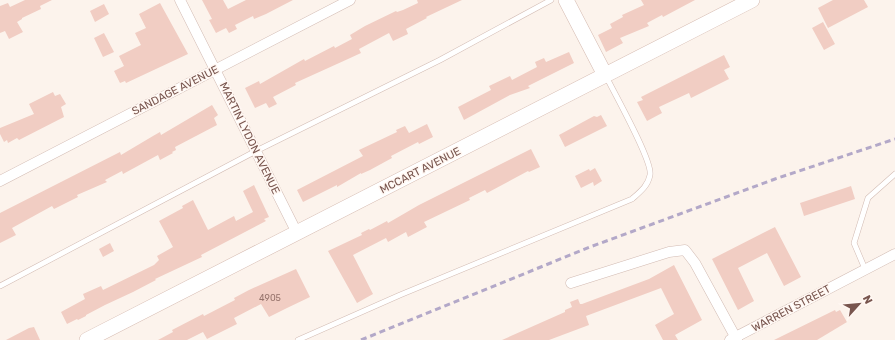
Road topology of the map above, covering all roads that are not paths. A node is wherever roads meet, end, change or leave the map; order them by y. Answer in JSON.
{"nodes":[{"id":1,"x":180,"y":0,"type":"edge"},
{"id":2,"x":350,"y":0,"type":"edge"},
{"id":3,"x":551,"y":0,"type":"edge"},
{"id":4,"x":566,"y":0,"type":"edge"},
{"id":5,"x":752,"y":0,"type":"edge"},
{"id":6,"x":216,"y":69,"type":"junction"},
{"id":7,"x":605,"y":75,"type":"junction"},
{"id":8,"x":256,"y":151,"type":"junction"},
{"id":9,"x":895,"y":174,"type":"edge"},
{"id":10,"x":0,"y":181,"type":"edge"},
{"id":11,"x":297,"y":233,"type":"junction"},
{"id":12,"x":895,"y":254,"type":"edge"},
{"id":13,"x":865,"y":270,"type":"junction"},
{"id":14,"x":571,"y":283,"type":"dead end"},
{"id":15,"x":0,"y":286,"type":"edge"},
{"id":16,"x":734,"y":339,"type":"edge"},
{"id":17,"x":87,"y":340,"type":"edge"},
{"id":18,"x":298,"y":340,"type":"edge"}],
"edges":[{"from":1,"to":6,"type":"street","name":"MARTIN LYDON AVENUE"},
{"from":2,"to":6,"type":"street","name":"SANDAGE AVENUE"},
{"from":3,"to":8,"type":"lane"},
{"from":4,"to":7,"type":"main road"},
{"from":5,"to":7,"type":"main road","name":"MCCART AVENUE"},
{"from":6,"to":8,"type":"street","name":"MARTIN LYDON AVENUE"},
{"from":6,"to":10,"type":"street","name":"SANDAGE AVENUE"},
{"from":7,"to":11,"type":"main road","name":"MCCART AVENUE"},
{"from":7,"to":18,"type":"lane"},
{"from":8,"to":11,"type":"street","name":"MARTIN LYDON AVENUE"},
{"from":8,"to":15,"type":"lane"},
{"from":9,"to":13,"type":"lane"},
{"from":11,"to":17,"type":"main road","name":"MCCART AVENUE"},
{"from":12,"to":13,"type":"street","name":"WARREN STREET"},
{"from":13,"to":16,"type":"street","name":"WARREN STREET"},
{"from":14,"to":16,"type":"street"}]}
